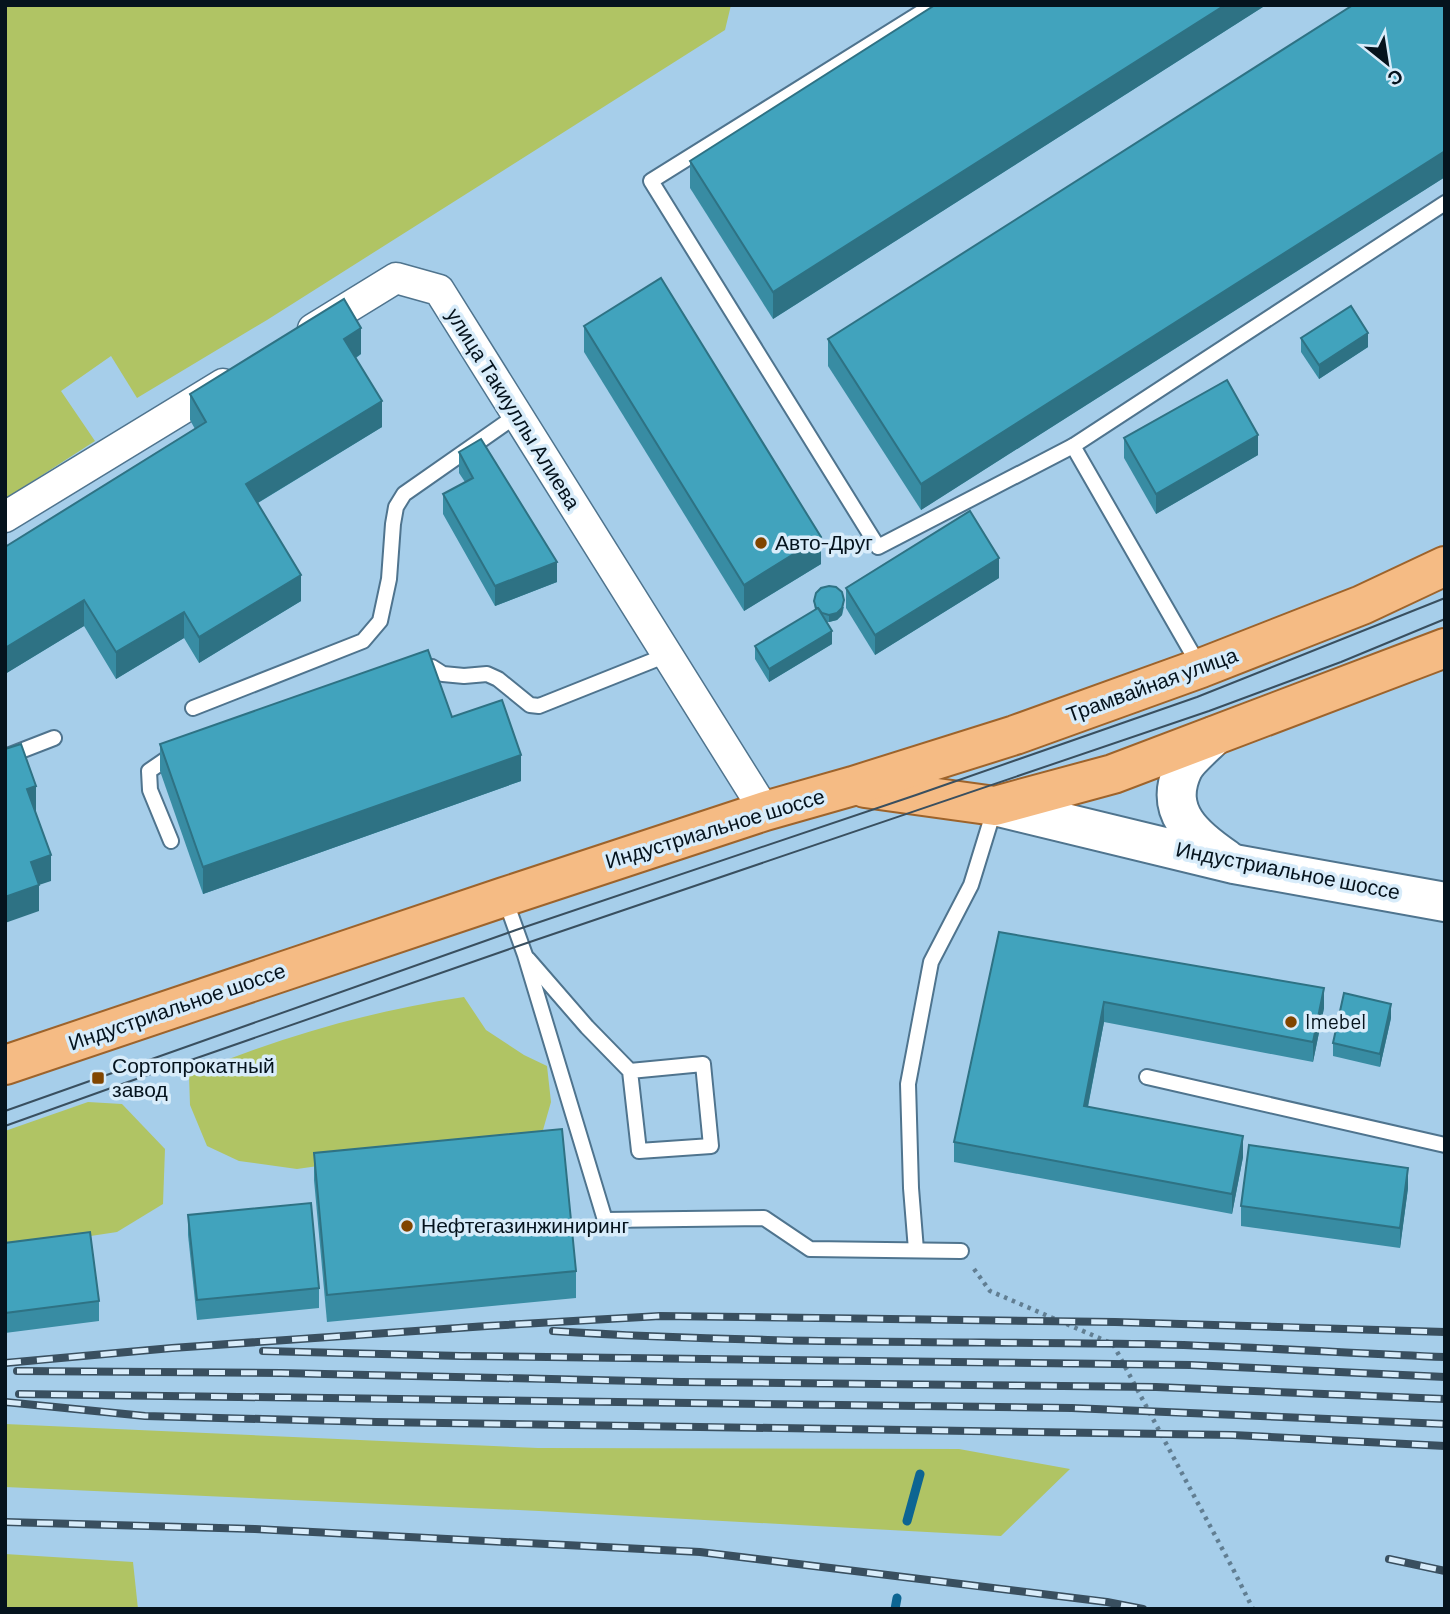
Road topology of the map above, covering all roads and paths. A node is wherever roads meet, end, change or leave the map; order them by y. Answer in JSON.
{"nodes":[{"id":1,"x":933,"y":5,"type":"edge"},
{"id":2,"x":1445,"y":203,"type":"edge"},
{"id":3,"x":289,"y":343,"type":"edge"},
{"id":4,"x":242,"y":372,"type":"edge"},
{"id":5,"x":517,"y":415,"type":"junction"},
{"id":6,"x":1073,"y":446,"type":"junction"},
{"id":7,"x":5,"y":517,"type":"edge"},
{"id":8,"x":1445,"y":566,"type":"edge"},
{"id":9,"x":1445,"y":649,"type":"edge"},
{"id":10,"x":667,"y":655,"type":"junction"},
{"id":11,"x":406,"y":668,"type":"edge"},
{"id":12,"x":1201,"y":668,"type":"junction"},
{"id":13,"x":193,"y":708,"type":"dead end"},
{"id":14,"x":1213,"y":736,"type":"junction"},
{"id":15,"x":54,"y":738,"type":"dead end"},
{"id":16,"x":190,"y":750,"type":"edge"},
{"id":17,"x":5,"y":757,"type":"edge"},
{"id":18,"x":853,"y":786,"type":"junction"},
{"id":19,"x":995,"y":806,"type":"junction"},
{"id":20,"x":765,"y":811,"type":"junction"},
{"id":21,"x":171,"y":841,"type":"dead end"},
{"id":22,"x":1234,"y":864,"type":"junction"},
{"id":23,"x":504,"y":897,"type":"junction"},
{"id":24,"x":1445,"y":902,"type":"edge"},
{"id":25,"x":525,"y":955,"type":"junction"},
{"id":26,"x":5,"y":1065,"type":"edge"},
{"id":27,"x":630,"y":1071,"type":"junction"},
{"id":28,"x":1147,"y":1077,"type":"dead end"},
{"id":29,"x":1445,"y":1145,"type":"edge"},
{"id":30,"x":916,"y":1250,"type":"junction"},
{"id":31,"x":961,"y":1251,"type":"joint"},
{"id":32,"x":1253,"y":1609,"type":"edge"}],
"edges":[{"from":1,"to":6,"type":"lane"},
{"from":2,"to":6,"type":"lane"},
{"from":3,"to":5,"type":"street","name":"улица Такиуллы Алиева"},
{"from":4,"to":7,"type":"street"},
{"from":5,"to":10,"type":"street","name":"улица Такиуллы Алиева"},
{"from":5,"to":13,"type":"lane"},
{"from":6,"to":12,"type":"lane"},
{"from":8,"to":12,"type":"main road","name":"Трамвайная улица"},
{"from":9,"to":14,"type":"main road"},
{"from":10,"to":11,"type":"lane"},
{"from":10,"to":20,"type":"street","name":"улица Такиуллы Алиева"},
{"from":12,"to":18,"type":"main road","name":"Трамвайная улица"},
{"from":14,"to":19,"type":"main road"},
{"from":14,"to":22,"type":"street"},
{"from":15,"to":17,"type":"lane"},
{"from":16,"to":21,"type":"lane"},
{"from":18,"to":19,"type":"main road","name":"Индустриальное шоссе"},
{"from":18,"to":20,"type":"main road","name":"Индустриальное шоссе"},
{"from":19,"to":22,"type":"street","name":"Индустриальное шоссе"},
{"from":19,"to":30,"type":"lane"},
{"from":20,"to":23,"type":"main road","name":"Индустриальное шоссе"},
{"from":22,"to":24,"type":"street","name":"Индустриальное шоссе"},
{"from":23,"to":25,"type":"lane"},
{"from":23,"to":26,"type":"main road","name":"Индустриальное шоссе"},
{"from":25,"to":27,"type":"lane"},
{"from":25,"to":30,"type":"lane"},
{"from":27,"to":27,"type":"lane"},
{"from":28,"to":29,"type":"lane"},
{"from":30,"to":31,"type":"lane"},
{"from":31,"to":32,"type":"path"}]}
